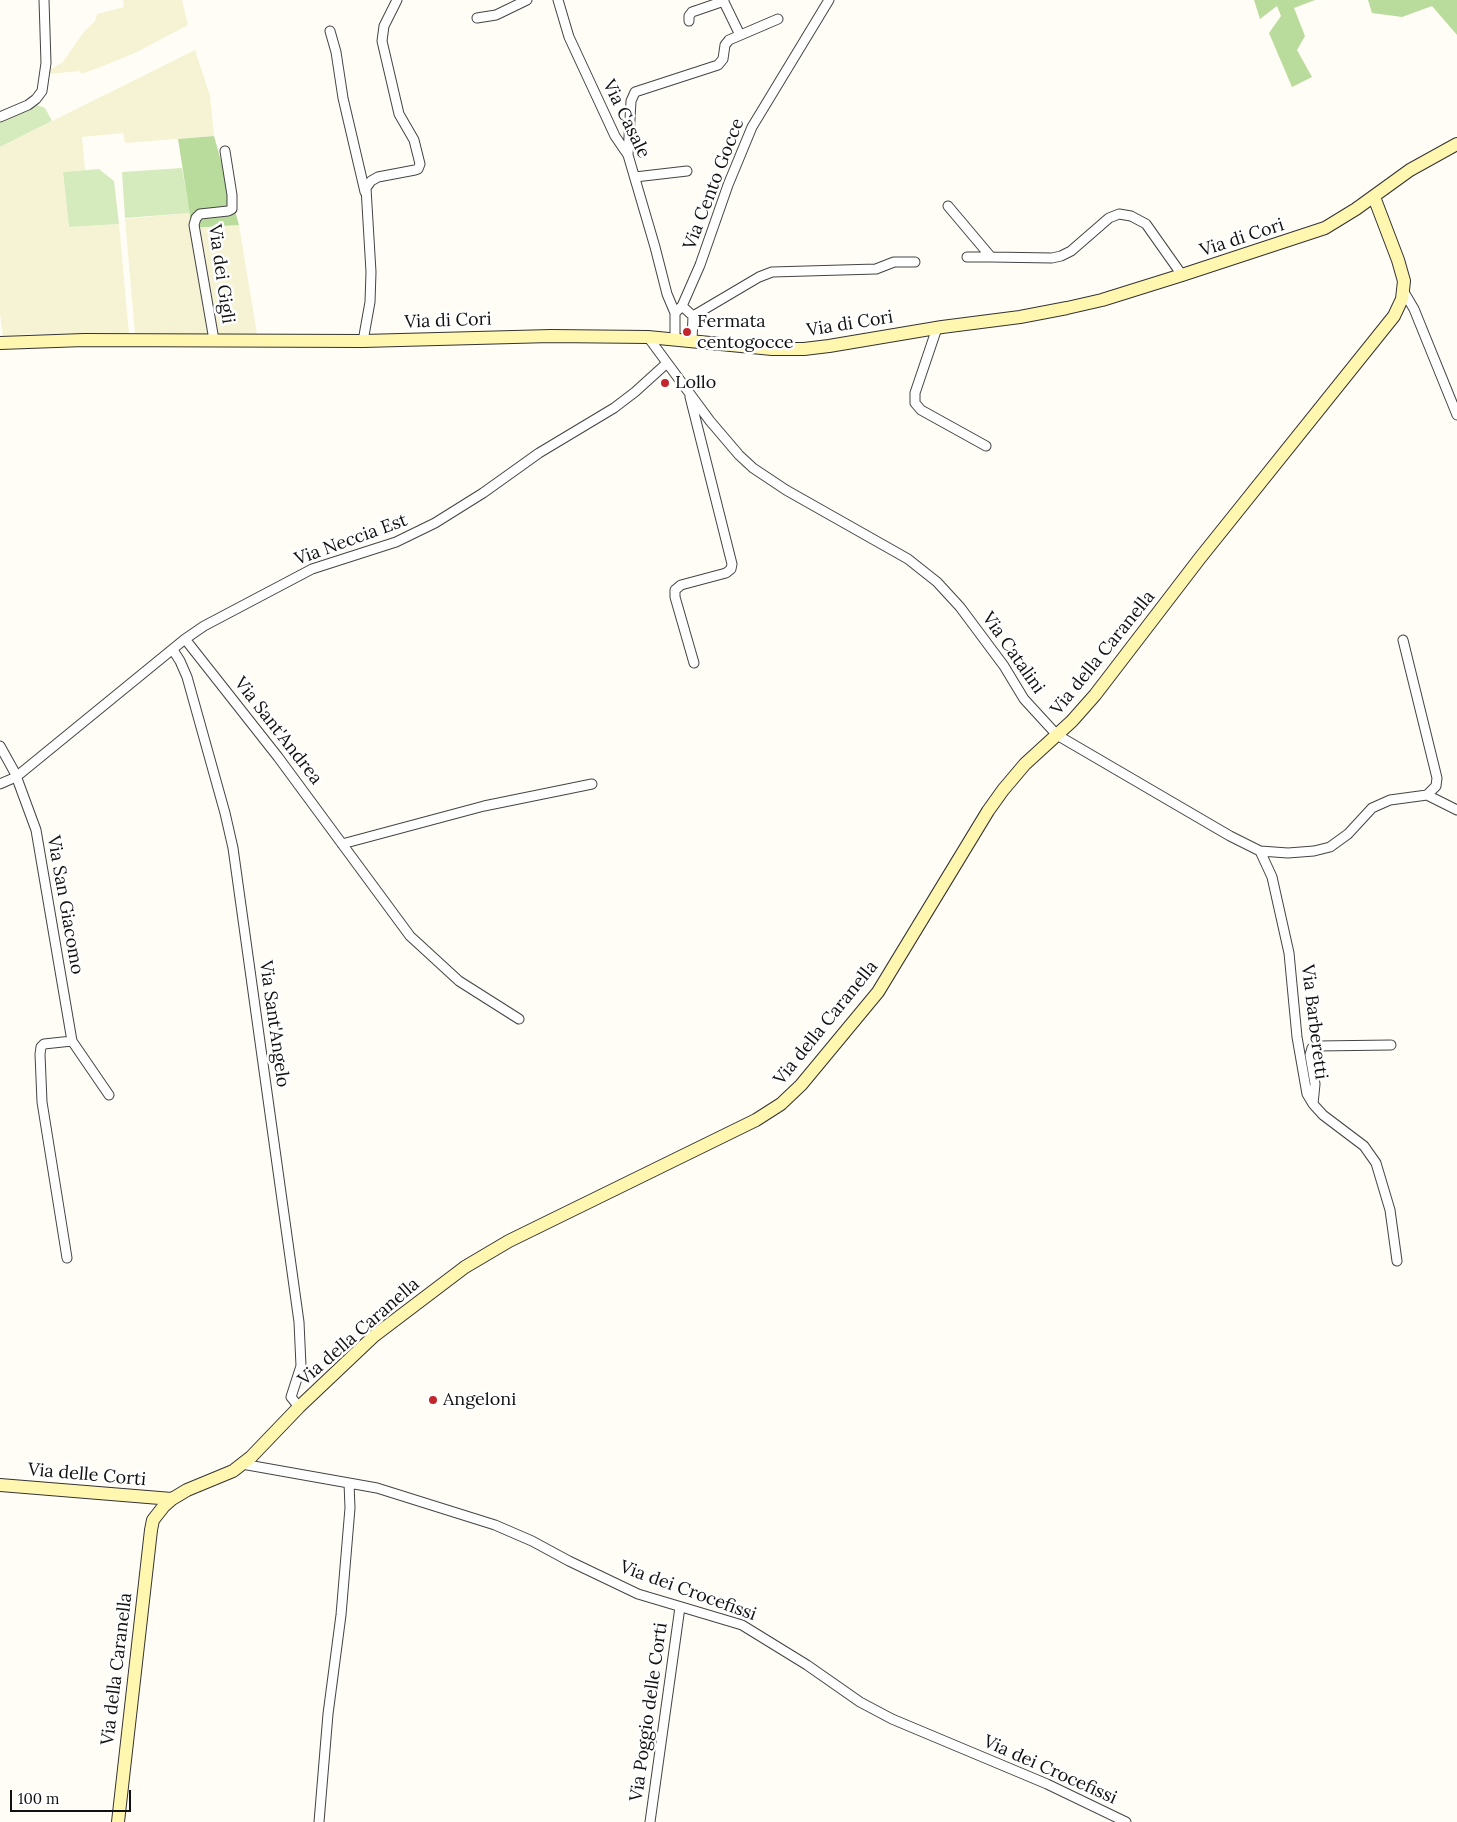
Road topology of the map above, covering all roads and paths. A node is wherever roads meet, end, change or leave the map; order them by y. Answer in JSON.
{"nodes":[{"id":1,"x":44,"y":0,"type":"edge"},
{"id":2,"x":397,"y":0,"type":"edge"},
{"id":3,"x":527,"y":0,"type":"edge"},
{"id":4,"x":558,"y":0,"type":"edge"},
{"id":5,"x":829,"y":0,"type":"edge"},
{"id":6,"x":724,"y":1,"type":"edge"},
{"id":7,"x":477,"y":18,"type":"dead end"},
{"id":8,"x":778,"y":19,"type":"dead end"},
{"id":9,"x":690,"y":21,"type":"dead end"},
{"id":10,"x":330,"y":31,"type":"dead end"},
{"id":11,"x":740,"y":35,"type":"junction"},
{"id":12,"x":0,"y":117,"type":"edge"},
{"id":13,"x":1457,"y":144,"type":"edge"},
{"id":14,"x":225,"y":151,"type":"dead end"},
{"id":15,"x":628,"y":155,"type":"junction"},
{"id":16,"x":687,"y":171,"type":"dead end"},
{"id":17,"x":635,"y":177,"type":"junction"},
{"id":18,"x":365,"y":192,"type":"junction"},
{"id":19,"x":1374,"y":196,"type":"junction"},
{"id":20,"x":948,"y":206,"type":"dead end"},
{"id":21,"x":967,"y":257,"type":"dead end"},
{"id":22,"x":991,"y":257,"type":"junction"},
{"id":23,"x":915,"y":262,"type":"dead end"},
{"id":24,"x":1182,"y":276,"type":"junction"},
{"id":25,"x":1404,"y":292,"type":"junction"},
{"id":26,"x":682,"y":306,"type":"junction"},
{"id":27,"x":674,"y":312,"type":"junction"},
{"id":28,"x":694,"y":316,"type":"junction"},
{"id":29,"x":937,"y":328,"type":"junction"},
{"id":30,"x":648,"y":337,"type":"junction"},
{"id":31,"x":214,"y":340,"type":"junction"},
{"id":32,"x":674,"y":340,"type":"junction"},
{"id":33,"x":363,"y":341,"type":"junction"},
{"id":34,"x":692,"y":342,"type":"junction"},
{"id":35,"x":0,"y":343,"type":"edge"},
{"id":36,"x":667,"y":363,"type":"junction"},
{"id":37,"x":689,"y":392,"type":"junction"},
{"id":38,"x":1457,"y":414,"type":"edge"},
{"id":39,"x":986,"y":446,"type":"dead end"},
{"id":40,"x":185,"y":639,"type":"junction"},
{"id":41,"x":1403,"y":640,"type":"dead end"},
{"id":42,"x":173,"y":650,"type":"junction"},
{"id":43,"x":694,"y":663,"type":"dead end"},
{"id":44,"x":1057,"y":735,"type":"junction"},
{"id":45,"x":0,"y":746,"type":"edge"},
{"id":46,"x":16,"y":777,"type":"junction"},
{"id":47,"x":0,"y":784,"type":"edge"},
{"id":48,"x":592,"y":784,"type":"dead end"},
{"id":49,"x":1427,"y":795,"type":"junction"},
{"id":50,"x":1457,"y":810,"type":"edge"},
{"id":51,"x":342,"y":844,"type":"junction"},
{"id":52,"x":1260,"y":851,"type":"junction"},
{"id":53,"x":519,"y":1019,"type":"dead end"},
{"id":54,"x":72,"y":1041,"type":"junction"},
{"id":55,"x":1391,"y":1045,"type":"dead end"},
{"id":56,"x":109,"y":1095,"type":"dead end"},
{"id":57,"x":1313,"y":1104,"type":"junction"},
{"id":58,"x":66,"y":1258,"type":"dead end"},
{"id":59,"x":1398,"y":1261,"type":"dead end"},
{"id":60,"x":299,"y":1407,"type":"junction"},
{"id":61,"x":242,"y":1464,"type":"junction"},
{"id":62,"x":349,"y":1483,"type":"junction"},
{"id":63,"x":0,"y":1485,"type":"edge"},
{"id":64,"x":172,"y":1499,"type":"junction"},
{"id":65,"x":680,"y":1608,"type":"junction"},
{"id":66,"x":118,"y":1822,"type":"edge"},
{"id":67,"x":319,"y":1822,"type":"edge"},
{"id":68,"x":650,"y":1822,"type":"edge"},
{"id":69,"x":1126,"y":1822,"type":"edge"}],
"edges":[{"from":1,"to":12,"type":"street"},
{"from":2,"to":18,"type":"street"},
{"from":3,"to":7,"type":"street"},
{"from":4,"to":15,"type":"street","name":"Via Casale"},
{"from":5,"to":26,"type":"street","name":"Via Cento Gocce"},
{"from":6,"to":9,"type":"street"},
{"from":6,"to":11,"type":"street"},
{"from":8,"to":11,"type":"street"},
{"from":10,"to":18,"type":"street"},
{"from":11,"to":15,"type":"street"},
{"from":13,"to":19,"type":"main road","name":"Via di Cori"},
{"from":14,"to":31,"type":"street","name":"Via dei Gigli"},
{"from":15,"to":17,"type":"street","name":"Via Casale"},
{"from":16,"to":17,"type":"street"},
{"from":17,"to":27,"type":"street","name":"Via Casale"},
{"from":18,"to":33,"type":"street"},
{"from":19,"to":24,"type":"main road","name":"Via di Cori"},
{"from":19,"to":25,"type":"main road"},
{"from":20,"to":22,"type":"street"},
{"from":21,"to":22,"type":"street"},
{"from":22,"to":24,"type":"street"},
{"from":23,"to":28,"type":"street"},
{"from":24,"to":29,"type":"main road","name":"Via di Cori"},
{"from":25,"to":38,"type":"street"},
{"from":25,"to":44,"type":"main road","name":"Via della Caranella"},
{"from":26,"to":27,"type":"street"},
{"from":26,"to":28,"type":"street"},
{"from":27,"to":32,"type":"street","name":"Via Casale"},
{"from":28,"to":34,"type":"street"},
{"from":29,"to":34,"type":"main road","name":"Via di Cori"},
{"from":29,"to":39,"type":"street"},
{"from":30,"to":32,"type":"main road","name":"Via di Cori"},
{"from":30,"to":33,"type":"main road","name":"Via di Cori"},
{"from":30,"to":36,"type":"street","name":"Via Catalini"},
{"from":31,"to":33,"type":"main road","name":"Via di Cori"},
{"from":31,"to":35,"type":"main road","name":"Via di Cori"},
{"from":32,"to":34,"type":"main road","name":"Via di Cori"},
{"from":36,"to":37,"type":"street","name":"Via Catalini"},
{"from":36,"to":40,"type":"street","name":"Via Neccia Est"},
{"from":37,"to":43,"type":"street"},
{"from":37,"to":44,"type":"street","name":"Via Catalini"},
{"from":40,"to":42,"type":"street","name":"Via Neccia Est"},
{"from":40,"to":51,"type":"street","name":"Via Sant'Andrea"},
{"from":41,"to":49,"type":"street"},
{"from":42,"to":46,"type":"street","name":"Via Neccia Est"},
{"from":42,"to":60,"type":"street","name":"Via Sant'Angelo"},
{"from":44,"to":52,"type":"street","name":"Via Catalini"},
{"from":44,"to":60,"type":"main road","name":"Via della Caranella"},
{"from":45,"to":46,"type":"street","name":"Via San Giacomo"},
{"from":46,"to":47,"type":"street","name":"Via Neccia Est"},
{"from":46,"to":54,"type":"street","name":"Via San Giacomo"},
{"from":48,"to":51,"type":"street"},
{"from":49,"to":50,"type":"street"},
{"from":49,"to":52,"type":"street","name":"Via Catalini"},
{"from":51,"to":53,"type":"street","name":"Via Sant'Andrea"},
{"from":52,"to":57,"type":"street","name":"Via Barberetti"},
{"from":54,"to":56,"type":"street","name":"Via San Giacomo"},
{"from":54,"to":58,"type":"street"},
{"from":55,"to":57,"type":"street"},
{"from":57,"to":59,"type":"street","name":"Via Barberetti"},
{"from":60,"to":61,"type":"main road","name":"Via della Caranella"},
{"from":61,"to":62,"type":"street","name":"Via dei Crocefissi"},
{"from":61,"to":64,"type":"main road","name":"Via della Caranella"},
{"from":62,"to":65,"type":"street","name":"Via dei Crocefissi"},
{"from":62,"to":67,"type":"street"},
{"from":63,"to":64,"type":"main road","name":"Via delle Corti"},
{"from":64,"to":66,"type":"main road","name":"Via della Caranella"},
{"from":65,"to":68,"type":"street","name":"Via Poggio delle Corti"},
{"from":65,"to":69,"type":"street","name":"Via dei Crocefissi"}]}
